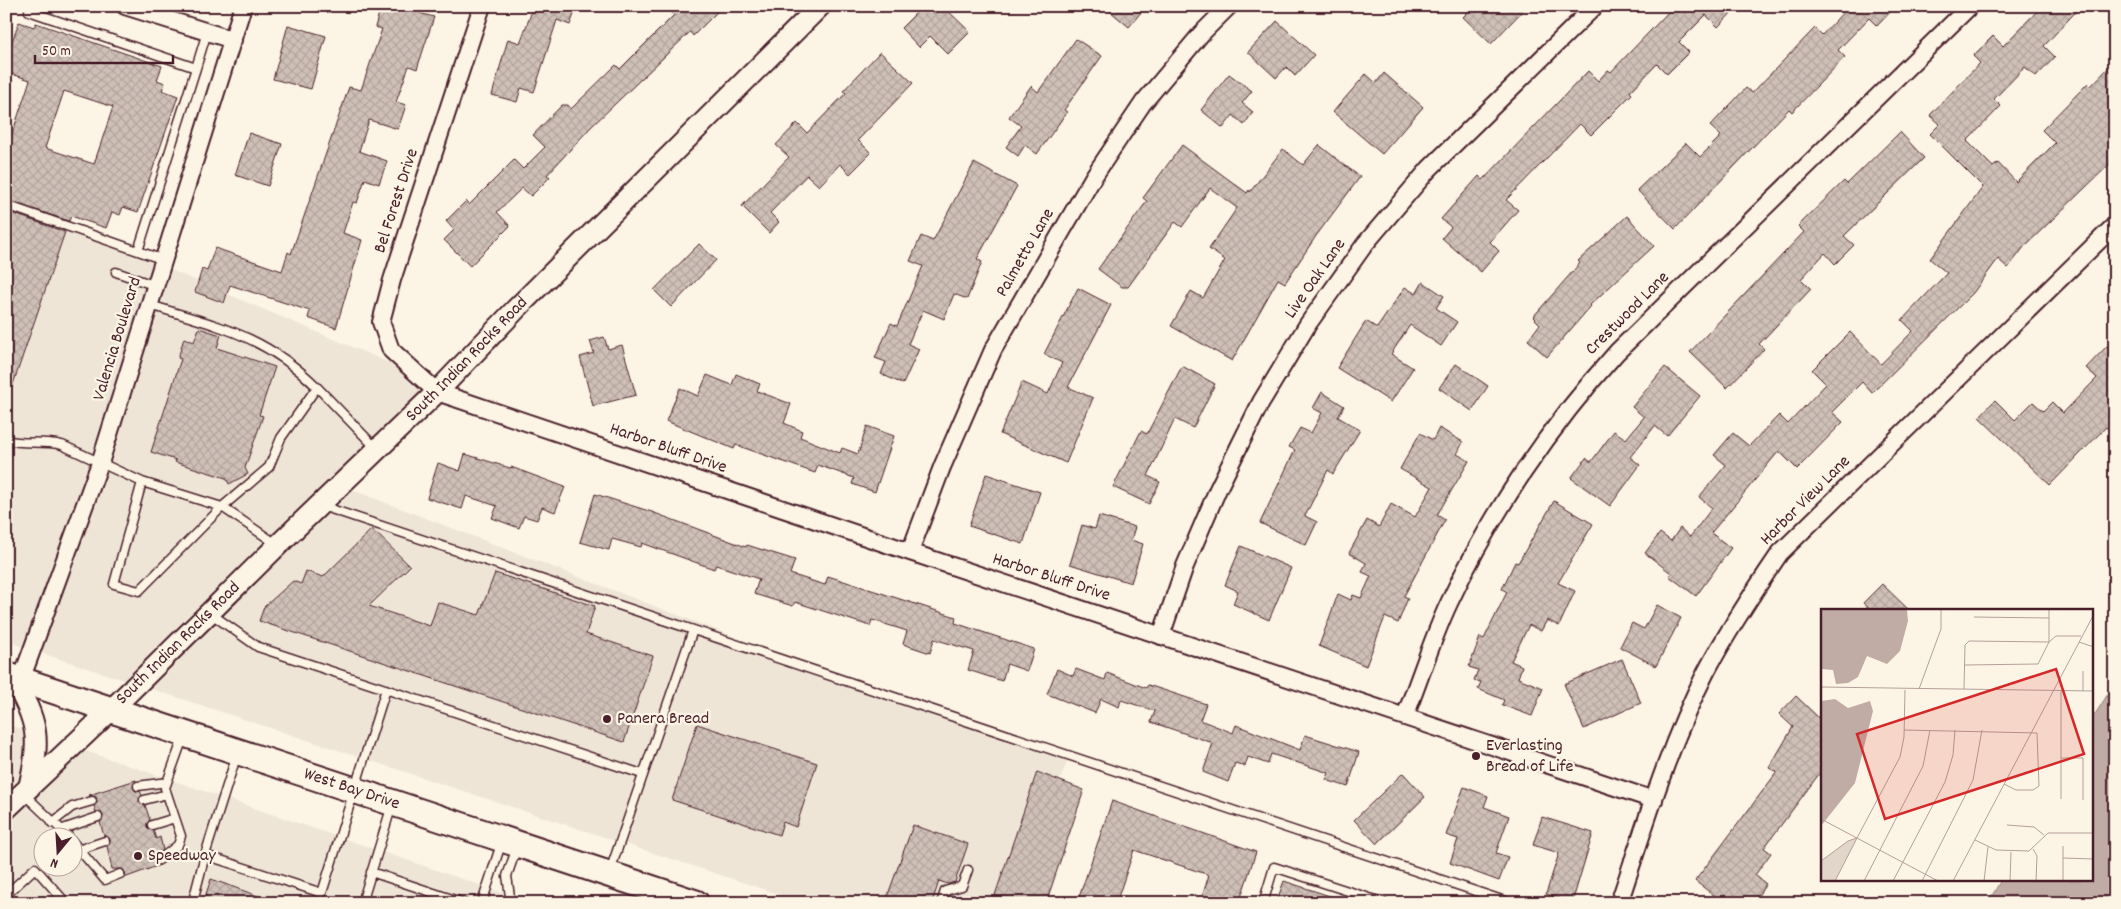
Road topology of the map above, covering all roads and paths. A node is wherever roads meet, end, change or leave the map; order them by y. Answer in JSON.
{"nodes":[{"id":1,"x":31,"y":6,"type":"edge"},
{"id":2,"x":125,"y":6,"type":"edge"},
{"id":3,"x":244,"y":6,"type":"edge"},
{"id":4,"x":482,"y":6,"type":"edge"},
{"id":5,"x":820,"y":6,"type":"edge"},
{"id":6,"x":1229,"y":6,"type":"edge"},
{"id":7,"x":1595,"y":6,"type":"edge"},
{"id":8,"x":1970,"y":6,"type":"edge"},
{"id":9,"x":207,"y":32,"type":"junction"},
{"id":10,"x":233,"y":40,"type":"junction"},
{"id":11,"x":196,"y":68,"type":"junction"},
{"id":12,"x":6,"y":205,"type":"edge"},
{"id":13,"x":2115,"y":225,"type":"edge"},
{"id":14,"x":138,"y":251,"type":"junction"},
{"id":15,"x":164,"y":260,"type":"junction"},
{"id":16,"x":116,"y":272,"type":"dead end"},
{"id":17,"x":156,"y":286,"type":"junction"},
{"id":18,"x":150,"y":306,"type":"junction"},
{"id":19,"x":317,"y":387,"type":"junction"},
{"id":20,"x":437,"y":392,"type":"junction"},
{"id":21,"x":6,"y":440,"type":"edge"},
{"id":22,"x":378,"y":449,"type":"junction"},
{"id":23,"x":100,"y":463,"type":"junction"},
{"id":24,"x":142,"y":482,"type":"junction"},
{"id":25,"x":320,"y":505,"type":"junction"},
{"id":26,"x":222,"y":507,"type":"junction"},
{"id":27,"x":278,"y":545,"type":"junction"},
{"id":28,"x":910,"y":552,"type":"junction"},
{"id":29,"x":210,"y":613,"type":"junction"},
{"id":30,"x":693,"y":630,"type":"junction"},
{"id":31,"x":1161,"y":636,"type":"junction"},
{"id":32,"x":14,"y":678,"type":"edge"},
{"id":33,"x":386,"y":689,"type":"junction"},
{"id":34,"x":111,"y":710,"type":"junction"},
{"id":35,"x":1405,"y":716,"type":"junction"},
{"id":36,"x":185,"y":734,"type":"junction"},
{"id":37,"x":237,"y":751,"type":"junction"},
{"id":38,"x":642,"y":774,"type":"junction"},
{"id":39,"x":167,"y":782,"type":"junction"},
{"id":40,"x":138,"y":786,"type":"dead end"},
{"id":41,"x":26,"y":790,"type":"junction"},
{"id":42,"x":354,"y":790,"type":"junction"},
{"id":43,"x":167,"y":794,"type":"junction"},
{"id":44,"x":144,"y":800,"type":"dead end"},
{"id":45,"x":1654,"y":800,"type":"junction"},
{"id":46,"x":92,"y":801,"type":"dead end"},
{"id":47,"x":392,"y":803,"type":"junction"},
{"id":48,"x":6,"y":809,"type":"edge"},
{"id":49,"x":98,"y":817,"type":"dead end"},
{"id":50,"x":175,"y":818,"type":"junction"},
{"id":51,"x":52,"y":823,"type":"junction"},
{"id":52,"x":152,"y":825,"type":"dead end"},
{"id":53,"x":55,"y":826,"type":"edge"},
{"id":54,"x":72,"y":826,"type":"edge"},
{"id":55,"x":105,"y":841,"type":"dead end"},
{"id":56,"x":510,"y":842,"type":"junction"},
{"id":57,"x":82,"y":848,"type":"edge"},
{"id":58,"x":82,"y":851,"type":"edge"},
{"id":59,"x":205,"y":855,"type":"junction"},
{"id":60,"x":159,"y":860,"type":"dead end"},
{"id":61,"x":968,"y":870,"type":"dead end"},
{"id":62,"x":32,"y":871,"type":"edge"},
{"id":63,"x":371,"y":872,"type":"junction"},
{"id":64,"x":120,"y":874,"type":"dead end"},
{"id":65,"x":609,"y":874,"type":"junction"},
{"id":66,"x":42,"y":876,"type":"edge"},
{"id":67,"x":6,"y":895,"type":"edge"},
{"id":68,"x":193,"y":901,"type":"dead end"},
{"id":69,"x":66,"y":903,"type":"edge"},
{"id":70,"x":362,"y":903,"type":"edge"},
{"id":71,"x":464,"y":903,"type":"edge"},
{"id":72,"x":482,"y":903,"type":"edge"},
{"id":73,"x":511,"y":903,"type":"edge"},
{"id":74,"x":696,"y":903,"type":"edge"},
{"id":75,"x":941,"y":903,"type":"edge"},
{"id":76,"x":1262,"y":903,"type":"edge"},
{"id":77,"x":1385,"y":903,"type":"edge"},
{"id":78,"x":1511,"y":903,"type":"edge"},
{"id":79,"x":1619,"y":903,"type":"edge"}],
"edges":[{"from":1,"to":11,"type":"lane"},
{"from":2,"to":9,"type":"street"},
{"from":3,"to":10,"type":"street","name":"Valencia Boulevard"},
{"from":4,"to":20,"type":"street","name":"Bel Forest Drive"},
{"from":5,"to":20,"type":"street","name":"South Indian Rocks Road"},
{"from":6,"to":28,"type":"street","name":"Palmetto Lane"},
{"from":7,"to":31,"type":"street","name":"Live Oak Lane"},
{"from":8,"to":35,"type":"street","name":"Crestwood Lane"},
{"from":9,"to":10,"type":"street"},
{"from":9,"to":11,"type":"lane"},
{"from":10,"to":15,"type":"street","name":"Valencia Boulevard"},
{"from":11,"to":14,"type":"lane"},
{"from":12,"to":14,"type":"lane"},
{"from":13,"to":45,"type":"street","name":"Harbor View Lane"},
{"from":14,"to":15,"type":"lane"},
{"from":15,"to":17,"type":"street","name":"Valencia Boulevard"},
{"from":16,"to":17,"type":"lane"},
{"from":17,"to":18,"type":"street","name":"Valencia Boulevard"},
{"from":18,"to":19,"type":"lane"},
{"from":18,"to":23,"type":"street","name":"Valencia Boulevard"},
{"from":19,"to":22,"type":"lane"},
{"from":19,"to":26,"type":"lane"},
{"from":20,"to":22,"type":"street","name":"South Indian Rocks Road"},
{"from":20,"to":28,"type":"street","name":"Harbor Bluff Drive"},
{"from":21,"to":23,"type":"lane"},
{"from":22,"to":25,"type":"street","name":"South Indian Rocks Road"},
{"from":23,"to":24,"type":"lane"},
{"from":23,"to":32,"type":"street","name":"Valencia Boulevard"},
{"from":24,"to":26,"type":"lane"},
{"from":24,"to":26,"type":"lane"},
{"from":25,"to":27,"type":"street","name":"South Indian Rocks Road"},
{"from":25,"to":30,"type":"lane"},
{"from":26,"to":27,"type":"lane"},
{"from":27,"to":29,"type":"street","name":"South Indian Rocks Road"},
{"from":28,"to":31,"type":"street","name":"Harbor Bluff Drive"},
{"from":29,"to":33,"type":"lane"},
{"from":29,"to":34,"type":"street","name":"South Indian Rocks Road"},
{"from":30,"to":38,"type":"lane"},
{"from":30,"to":78,"type":"lane"},
{"from":31,"to":35,"type":"street","name":"Harbor Bluff Drive"},
{"from":32,"to":34,"type":"main road","name":"West Bay Drive"},
{"from":32,"to":41,"type":"street"},
{"from":33,"to":38,"type":"lane"},
{"from":33,"to":42,"type":"lane"},
{"from":34,"to":36,"type":"main road","name":"West Bay Drive"},
{"from":34,"to":41,"type":"street","name":"South Indian Rocks Road"},
{"from":35,"to":45,"type":"street","name":"Harbor Bluff Drive"},
{"from":36,"to":37,"type":"main road","name":"West Bay Drive"},
{"from":36,"to":39,"type":"lane"},
{"from":37,"to":42,"type":"main road","name":"West Bay Drive"},
{"from":37,"to":59,"type":"lane"},
{"from":38,"to":65,"type":"lane"},
{"from":39,"to":40,"type":"lane"},
{"from":39,"to":43,"type":"lane"},
{"from":41,"to":48,"type":"street","name":"South Indian Rocks Road"},
{"from":41,"to":51,"type":"lane"},
{"from":42,"to":47,"type":"main road","name":"West Bay Drive"},
{"from":42,"to":59,"type":"lane"},
{"from":43,"to":44,"type":"lane"},
{"from":43,"to":50,"type":"lane"},
{"from":45,"to":79,"type":"street","name":"Harbor View Lane"},
{"from":46,"to":51,"type":"lane"},
{"from":47,"to":56,"type":"main road","name":"West Bay Drive"},
{"from":47,"to":63,"type":"lane"},
{"from":49,"to":54,"type":"lane"},
{"from":50,"to":52,"type":"lane"},
{"from":50,"to":60,"type":"lane"},
{"from":51,"to":53,"type":"lane"},
{"from":55,"to":57,"type":"lane"},
{"from":56,"to":65,"type":"main road","name":"West Bay Drive"},
{"from":56,"to":72,"type":"lane"},
{"from":56,"to":73,"type":"lane"},
{"from":58,"to":64,"type":"lane"},
{"from":59,"to":68,"type":"lane"},
{"from":61,"to":75,"type":"lane"},
{"from":62,"to":67,"type":"lane"},
{"from":63,"to":70,"type":"lane"},
{"from":63,"to":71,"type":"lane"},
{"from":65,"to":74,"type":"main road","name":"West Bay Drive"},
{"from":66,"to":69,"type":"lane"},
{"from":76,"to":77,"type":"lane"}]}
